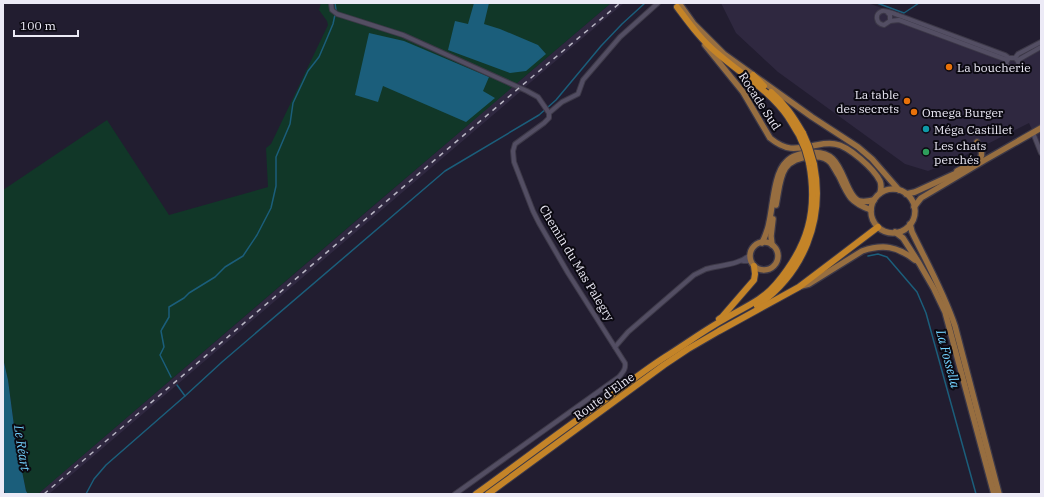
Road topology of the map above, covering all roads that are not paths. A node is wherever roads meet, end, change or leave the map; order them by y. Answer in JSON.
{"nodes":[{"id":1,"x":331,"y":3,"type":"edge"},
{"id":2,"x":658,"y":3,"type":"edge"},
{"id":3,"x":677,"y":4,"type":"edge"},
{"id":4,"x":887,"y":12,"type":"junction"},
{"id":5,"x":890,"y":21,"type":"junction"},
{"id":6,"x":1041,"y":42,"type":"edge"},
{"id":7,"x":1041,"y":48,"type":"edge"},
{"id":8,"x":1008,"y":59,"type":"junction"},
{"id":9,"x":1017,"y":59,"type":"junction"},
{"id":10,"x":752,"y":75,"type":"junction"},
{"id":11,"x":548,"y":112,"type":"junction"},
{"id":12,"x":1041,"y":128,"type":"edge"},
{"id":13,"x":1033,"y":133,"type":"junction"},
{"id":14,"x":801,"y":134,"type":"junction"},
{"id":15,"x":977,"y":142,"type":"dead end"},
{"id":16,"x":1041,"y":153,"type":"edge"},
{"id":17,"x":985,"y":160,"type":"junction"},
{"id":18,"x":811,"y":163,"type":"junction"},
{"id":19,"x":941,"y":180,"type":"junction"},
{"id":20,"x":899,"y":190,"type":"junction"},
{"id":21,"x":880,"y":194,"type":"junction"},
{"id":22,"x":906,"y":194,"type":"junction"},
{"id":23,"x":874,"y":200,"type":"junction"},
{"id":24,"x":914,"y":207,"type":"junction"},
{"id":25,"x":871,"y":210,"type":"junction"},
{"id":26,"x":910,"y":224,"type":"junction"},
{"id":27,"x":878,"y":227,"type":"junction"},
{"id":28,"x":895,"y":232,"type":"junction"},
{"id":29,"x":762,"y":243,"type":"junction"},
{"id":30,"x":772,"y":245,"type":"junction"},
{"id":31,"x":751,"y":254,"type":"junction"},
{"id":32,"x":739,"y":261,"type":"junction"},
{"id":33,"x":919,"y":263,"type":"junction"},
{"id":34,"x":753,"y":264,"type":"junction"},
{"id":35,"x":799,"y":287,"type":"junction"},
{"id":36,"x":736,"y":321,"type":"junction"},
{"id":37,"x":615,"y":346,"type":"junction"},
{"id":38,"x":664,"y":358,"type":"junction"},
{"id":39,"x":455,"y":494,"type":"edge"},
{"id":40,"x":476,"y":494,"type":"edge"},
{"id":41,"x":488,"y":494,"type":"edge"},
{"id":42,"x":994,"y":494,"type":"edge"},
{"id":43,"x":999,"y":494,"type":"edge"}],
"edges":[{"from":1,"to":11,"type":"street"},
{"from":2,"to":11,"type":"street"},
{"from":3,"to":10,"type":"main road","name":"Rocade Sud"},
{"from":3,"to":14,"type":"highway"},
{"from":3,"to":21,"type":"main road","name":"Rocade Sud"},
{"from":4,"to":5,"type":"street"},
{"from":4,"to":5,"type":"street"},
{"from":4,"to":8,"type":"street"},
{"from":5,"to":8,"type":"street"},
{"from":6,"to":9,"type":"street"},
{"from":7,"to":9,"type":"street"},
{"from":8,"to":9,"type":"street"},
{"from":8,"to":9,"type":"street"},
{"from":10,"to":14,"type":"highway"},
{"from":10,"to":20,"type":"main road","name":"Rocade Sud"},
{"from":11,"to":37,"type":"street","name":"Chemin du Mas Palegry"},
{"from":12,"to":13,"type":"main road"},
{"from":13,"to":16,"type":"street"},
{"from":13,"to":17,"type":"main road"},
{"from":14,"to":18,"type":"highway","bridge":true},
{"from":15,"to":19,"type":"main road"},
{"from":17,"to":19,"type":"main road"},
{"from":17,"to":24,"type":"main road"},
{"from":18,"to":36,"type":"highway"},
{"from":18,"to":38,"type":"highway"},
{"from":19,"to":22,"type":"main road"},
{"from":20,"to":21,"type":"main road"},
{"from":20,"to":22,"type":"main road"},
{"from":21,"to":23,"type":"main road"},
{"from":22,"to":24,"type":"main road"},
{"from":23,"to":25,"type":"main road"},
{"from":23,"to":29,"type":"main road"},
{"from":24,"to":26,"type":"main road"},
{"from":25,"to":27,"type":"main road"},
{"from":25,"to":30,"type":"main road"},
{"from":26,"to":28,"type":"main road"},
{"from":26,"to":43,"type":"main road"},
{"from":27,"to":28,"type":"main road"},
{"from":27,"to":35,"type":"highway"},
{"from":28,"to":33,"type":"main road"},
{"from":29,"to":30,"type":"main road"},
{"from":29,"to":31,"type":"main road"},
{"from":30,"to":34,"type":"main road"},
{"from":31,"to":32,"type":"street"},
{"from":31,"to":34,"type":"main road"},
{"from":32,"to":34,"type":"street"},
{"from":32,"to":37,"type":"street"},
{"from":33,"to":35,"type":"main road"},
{"from":33,"to":42,"type":"main road"},
{"from":34,"to":38,"type":"highway"},
{"from":35,"to":36,"type":"highway"},
{"from":36,"to":41,"type":"highway","name":"Route d'Elne"},
{"from":37,"to":39,"type":"street"},
{"from":38,"to":40,"type":"highway","name":"Route d'Elne"}]}
